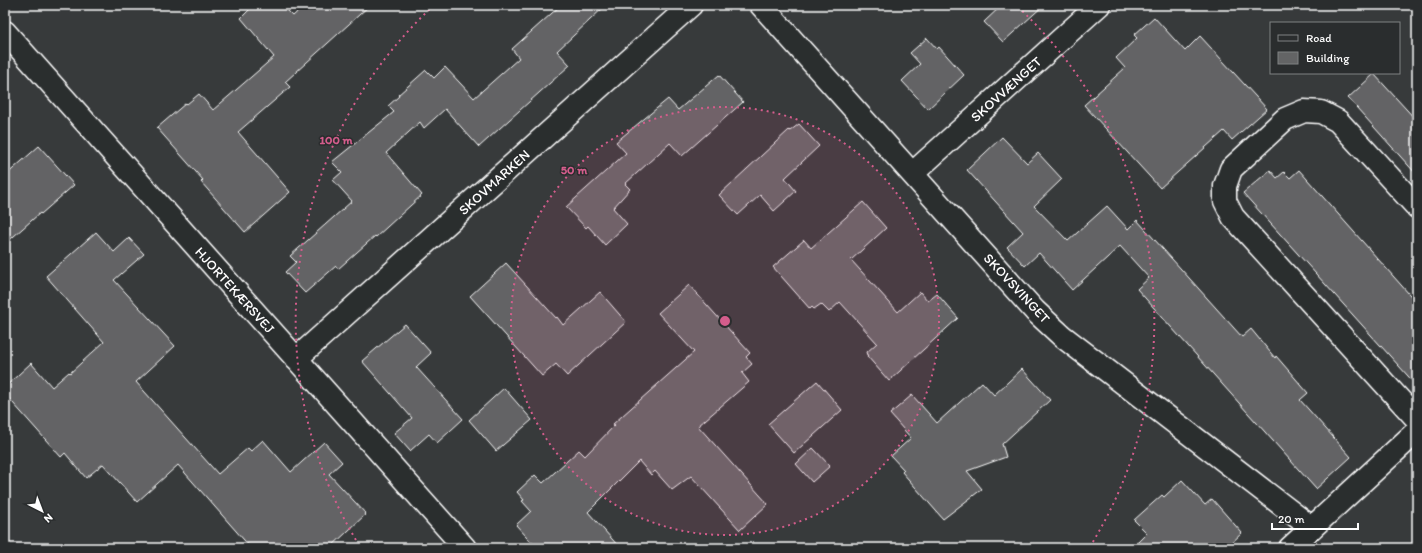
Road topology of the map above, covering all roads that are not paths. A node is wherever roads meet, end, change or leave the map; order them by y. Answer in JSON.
{"nodes":[{"id":1,"x":691,"y":5,"type":"edge"},
{"id":2,"x":761,"y":5,"type":"edge"},
{"id":3,"x":1099,"y":5,"type":"edge"},
{"id":4,"x":5,"y":32,"type":"edge"},
{"id":5,"x":913,"y":173,"type":"junction"},
{"id":6,"x":1417,"y":207,"type":"edge"},
{"id":7,"x":296,"y":359,"type":"junction"},
{"id":8,"x":1417,"y":419,"type":"edge"},
{"id":9,"x":1417,"y":432,"type":"edge"},
{"id":10,"x":1312,"y":528,"type":"junction"},
{"id":11,"x":465,"y":548,"type":"edge"},
{"id":12,"x":1290,"y":548,"type":"edge"}],
"edges":[{"from":1,"to":7,"type":"street","name":"SKOVMARKEN"},
{"from":2,"to":5,"type":"street","name":"SKOVSVINGET"},
{"from":3,"to":5,"type":"street","name":"SKOVVÆNGET"},
{"from":4,"to":7,"type":"street","name":"HJORTEKÆRSVEJ"},
{"from":5,"to":10,"type":"street","name":"SKOVSVINGET"},
{"from":6,"to":8,"type":"street"},
{"from":7,"to":11,"type":"street","name":"HJORTEKÆRSVEJ"},
{"from":9,"to":10,"type":"street"},
{"from":10,"to":12,"type":"street"}]}
